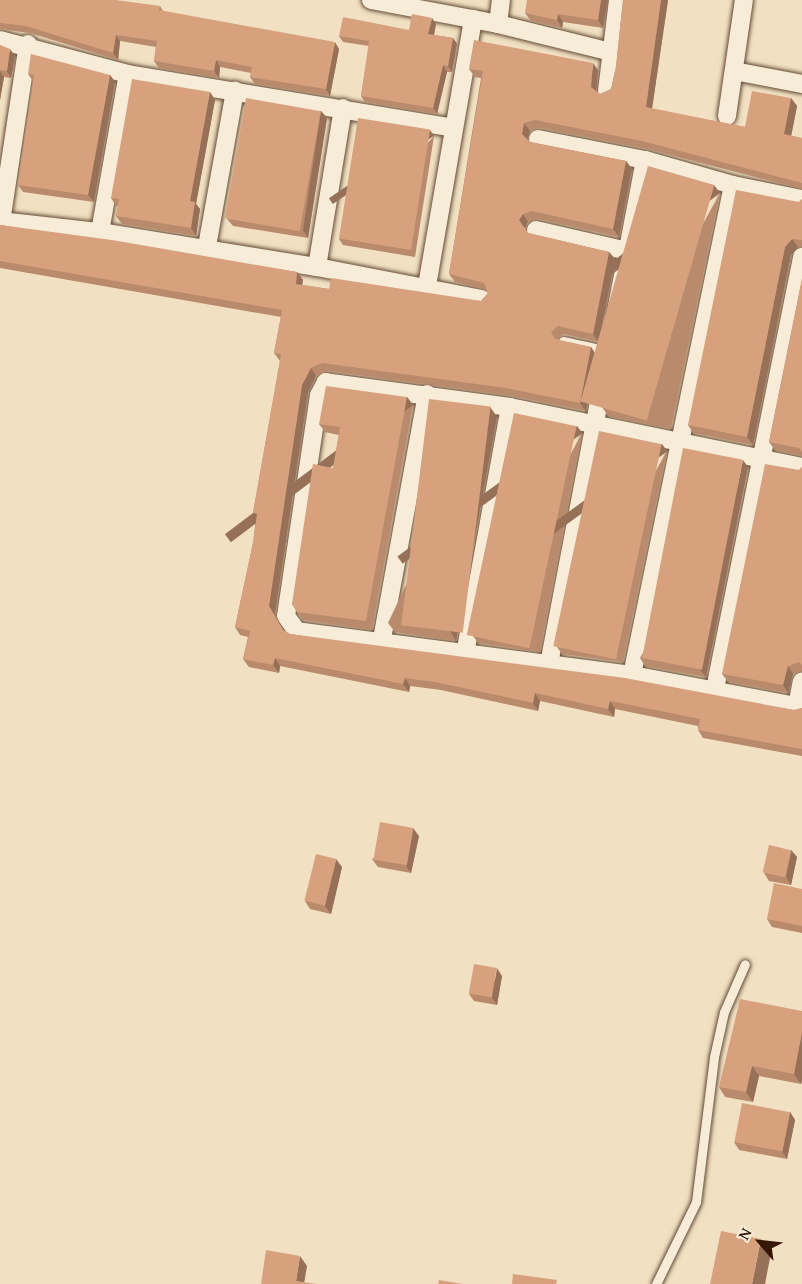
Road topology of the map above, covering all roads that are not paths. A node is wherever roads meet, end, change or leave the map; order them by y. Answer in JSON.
{"nodes":[{"id":1,"x":371,"y":0,"type":"edge"},
{"id":2,"x":501,"y":0,"type":"edge"},
{"id":3,"x":618,"y":0,"type":"edge"},
{"id":4,"x":744,"y":0,"type":"edge"},
{"id":5,"x":472,"y":19,"type":"junction"},
{"id":6,"x":498,"y":24,"type":"junction"},
{"id":7,"x":0,"y":40,"type":"edge"},
{"id":8,"x":28,"y":44,"type":"junction"},
{"id":9,"x":611,"y":52,"type":"junction"},
{"id":10,"x":734,"y":71,"type":"junction"},
{"id":11,"x":128,"y":74,"type":"junction"},
{"id":12,"x":802,"y":84,"type":"edge"},
{"id":13,"x":235,"y":91,"type":"junction"},
{"id":14,"x":608,"y":91,"type":"edge"},
{"id":15,"x":343,"y":108,"type":"junction"},
{"id":16,"x":727,"y":116,"type":"dead end"},
{"id":17,"x":453,"y":128,"type":"junction"},
{"id":18,"x":538,"y":139,"type":"dead end"},
{"id":19,"x":645,"y":160,"type":"junction"},
{"id":20,"x":733,"y":185,"type":"junction"},
{"id":21,"x":802,"y":199,"type":"edge"},
{"id":22,"x":0,"y":222,"type":"edge"},
{"id":23,"x":536,"y":230,"type":"dead end"},
{"id":24,"x":100,"y":232,"type":"junction"},
{"id":25,"x":628,"y":251,"type":"junction"},
{"id":26,"x":206,"y":252,"type":"junction"},
{"id":27,"x":802,"y":257,"type":"edge"},
{"id":28,"x":317,"y":267,"type":"junction"},
{"id":29,"x":427,"y":286,"type":"junction"},
{"id":30,"x":482,"y":299,"type":"edge"},
{"id":31,"x":563,"y":341,"type":"edge"},
{"id":32,"x":609,"y":351,"type":"junction"},
{"id":33,"x":428,"y":394,"type":"junction"},
{"id":34,"x":510,"y":407,"type":"junction"},
{"id":35,"x":596,"y":424,"type":"junction"},
{"id":36,"x":681,"y":442,"type":"junction"},
{"id":37,"x":765,"y":459,"type":"junction"},
{"id":38,"x":802,"y":467,"type":"edge"},
{"id":39,"x":382,"y":639,"type":"junction"},
{"id":40,"x":465,"y":654,"type":"junction"},
{"id":41,"x":549,"y":664,"type":"junction"},
{"id":42,"x":632,"y":675,"type":"junction"},
{"id":43,"x":802,"y":681,"type":"edge"},
{"id":44,"x":716,"y":689,"type":"junction"},
{"id":45,"x":799,"y":706,"type":"edge"},
{"id":46,"x":745,"y":964,"type":"dead end"},
{"id":47,"x":656,"y":1284,"type":"edge"}],
"edges":[{"from":1,"to":5,"type":"street"},
{"from":2,"to":6,"type":"street"},
{"from":3,"to":9,"type":"street"},
{"from":4,"to":10,"type":"street"},
{"from":5,"to":6,"type":"street"},
{"from":5,"to":17,"type":"street"},
{"from":6,"to":9,"type":"street"},
{"from":7,"to":8,"type":"street"},
{"from":8,"to":11,"type":"street"},
{"from":8,"to":22,"type":"street"},
{"from":9,"to":14,"type":"street"},
{"from":10,"to":12,"type":"street"},
{"from":10,"to":16,"type":"street"},
{"from":11,"to":13,"type":"street"},
{"from":11,"to":24,"type":"street"},
{"from":13,"to":15,"type":"street"},
{"from":13,"to":26,"type":"street"},
{"from":15,"to":17,"type":"street"},
{"from":15,"to":28,"type":"street"},
{"from":17,"to":29,"type":"street"},
{"from":18,"to":19,"type":"street"},
{"from":19,"to":20,"type":"street"},
{"from":19,"to":25,"type":"street"},
{"from":20,"to":21,"type":"street"},
{"from":20,"to":36,"type":"street"},
{"from":22,"to":24,"type":"street"},
{"from":23,"to":25,"type":"street"},
{"from":24,"to":26,"type":"street"},
{"from":25,"to":32,"type":"street"},
{"from":26,"to":28,"type":"street"},
{"from":27,"to":37,"type":"street"},
{"from":28,"to":29,"type":"street"},
{"from":29,"to":30,"type":"street"},
{"from":31,"to":32,"type":"lane"},
{"from":32,"to":35,"type":"street"},
{"from":33,"to":34,"type":"street"},
{"from":33,"to":39,"type":"street"},
{"from":33,"to":39,"type":"street"},
{"from":34,"to":35,"type":"street"},
{"from":34,"to":40,"type":"street"},
{"from":35,"to":36,"type":"street"},
{"from":35,"to":41,"type":"street"},
{"from":36,"to":37,"type":"street"},
{"from":36,"to":42,"type":"street"},
{"from":37,"to":38,"type":"street"},
{"from":37,"to":44,"type":"street"},
{"from":39,"to":40,"type":"street"},
{"from":40,"to":41,"type":"street"},
{"from":41,"to":42,"type":"street"},
{"from":42,"to":44,"type":"street"},
{"from":43,"to":45,"type":"street"},
{"from":44,"to":45,"type":"street"},
{"from":46,"to":47,"type":"lane"}]}
